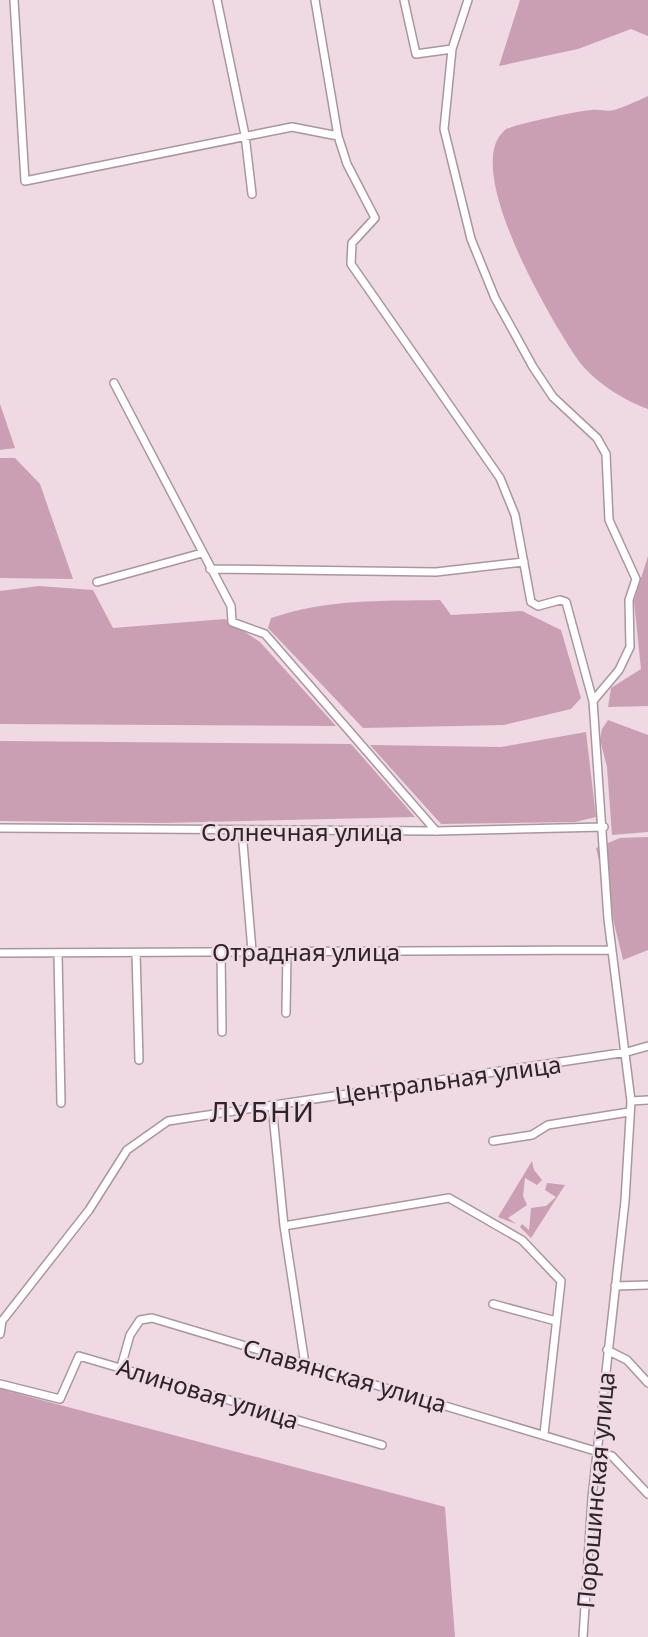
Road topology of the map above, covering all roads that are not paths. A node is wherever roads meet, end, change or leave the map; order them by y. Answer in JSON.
{"nodes":[{"id":1,"x":14,"y":0,"type":"edge"},
{"id":2,"x":217,"y":0,"type":"edge"},
{"id":3,"x":315,"y":0,"type":"edge"},
{"id":4,"x":404,"y":0,"type":"edge"},
{"id":5,"x":468,"y":0,"type":"edge"},
{"id":6,"x":452,"y":50,"type":"junction"},
{"id":7,"x":245,"y":135,"type":"junction"},
{"id":8,"x":338,"y":136,"type":"junction"},
{"id":9,"x":253,"y":194,"type":"dead end"},
{"id":10,"x":114,"y":383,"type":"dead end"},
{"id":11,"x":202,"y":553,"type":"junction"},
{"id":12,"x":524,"y":562,"type":"junction"},
{"id":13,"x":210,"y":569,"type":"junction"},
{"id":14,"x":97,"y":582,"type":"dead end"},
{"id":15,"x":593,"y":701,"type":"junction"},
{"id":16,"x":604,"y":827,"type":"junction"},
{"id":17,"x":0,"y":828,"type":"edge"},
{"id":18,"x":242,"y":831,"type":"junction"},
{"id":19,"x":436,"y":831,"type":"junction"},
{"id":20,"x":612,"y":950,"type":"junction"},
{"id":21,"x":221,"y":951,"type":"junction"},
{"id":22,"x":252,"y":951,"type":"junction"},
{"id":23,"x":287,"y":951,"type":"junction"},
{"id":24,"x":0,"y":953,"type":"edge"},
{"id":25,"x":136,"y":953,"type":"junction"},
{"id":26,"x":58,"y":954,"type":"junction"},
{"id":27,"x":286,"y":1013,"type":"dead end"},
{"id":28,"x":222,"y":1032,"type":"dead end"},
{"id":29,"x":648,"y":1046,"type":"edge"},
{"id":30,"x":627,"y":1052,"type":"junction"},
{"id":31,"x":139,"y":1060,"type":"dead end"},
{"id":32,"x":648,"y":1100,"type":"edge"},
{"id":33,"x":631,"y":1101,"type":"junction"},
{"id":34,"x":61,"y":1103,"type":"dead end"},
{"id":35,"x":272,"y":1105,"type":"junction"},
{"id":36,"x":629,"y":1112,"type":"junction"},
{"id":37,"x":493,"y":1141,"type":"dead end"},
{"id":38,"x":284,"y":1226,"type":"junction"},
{"id":39,"x":648,"y":1285,"type":"edge"},
{"id":40,"x":615,"y":1286,"type":"junction"},
{"id":41,"x":493,"y":1304,"type":"dead end"},
{"id":42,"x":1,"y":1320,"type":"edge"},
{"id":43,"x":556,"y":1321,"type":"junction"},
{"id":44,"x":0,"y":1334,"type":"edge"},
{"id":45,"x":607,"y":1347,"type":"junction"},
{"id":46,"x":305,"y":1364,"type":"junction"},
{"id":47,"x":121,"y":1367,"type":"junction"},
{"id":48,"x":648,"y":1383,"type":"edge"},
{"id":49,"x":0,"y":1385,"type":"edge"},
{"id":50,"x":544,"y":1434,"type":"junction"},
{"id":51,"x":382,"y":1445,"type":"dead end"},
{"id":52,"x":597,"y":1451,"type":"junction"},
{"id":53,"x":648,"y":1494,"type":"edge"},
{"id":54,"x":583,"y":1637,"type":"edge"}],
"edges":[{"from":1,"to":7,"type":"street"},
{"from":2,"to":7,"type":"street"},
{"from":3,"to":8,"type":"street"},
{"from":4,"to":6,"type":"street"},
{"from":5,"to":6,"type":"street"},
{"from":6,"to":15,"type":"street"},
{"from":7,"to":8,"type":"street"},
{"from":7,"to":9,"type":"street"},
{"from":8,"to":12,"type":"street"},
{"from":10,"to":11,"type":"street"},
{"from":11,"to":13,"type":"street"},
{"from":11,"to":14,"type":"street"},
{"from":12,"to":13,"type":"street"},
{"from":12,"to":15,"type":"street","name":"Порошинская улица"},
{"from":13,"to":19,"type":"street"},
{"from":15,"to":16,"type":"street","name":"Порошинская улица"},
{"from":16,"to":19,"type":"street","name":"Солнечная улица"},
{"from":16,"to":20,"type":"street","name":"Порошинская улица"},
{"from":17,"to":18,"type":"street","name":"Солнечная улица"},
{"from":18,"to":19,"type":"street","name":"Солнечная улица"},
{"from":18,"to":22,"type":"street"},
{"from":20,"to":23,"type":"street","name":"Отрадная улица"},
{"from":20,"to":30,"type":"street","name":"Порошинская улица"},
{"from":21,"to":22,"type":"street","name":"Отрадная улица"},
{"from":21,"to":25,"type":"street","name":"Отрадная улица"},
{"from":21,"to":28,"type":"street"},
{"from":22,"to":23,"type":"street","name":"Отрадная улица"},
{"from":23,"to":27,"type":"street"},
{"from":24,"to":26,"type":"street","name":"Отрадная улица"},
{"from":25,"to":26,"type":"street","name":"Отрадная улица"},
{"from":25,"to":31,"type":"street"},
{"from":26,"to":34,"type":"street"},
{"from":29,"to":30,"type":"street","name":"Центральная улица"},
{"from":30,"to":33,"type":"street","name":"Порошинская улица"},
{"from":30,"to":35,"type":"street","name":"Центральная улица"},
{"from":32,"to":33,"type":"street"},
{"from":33,"to":36,"type":"street","name":"Порошинская улица"},
{"from":35,"to":38,"type":"street"},
{"from":35,"to":42,"type":"street","name":"Центральная улица"},
{"from":36,"to":37,"type":"street"},
{"from":36,"to":40,"type":"street","name":"Порошинская улица"},
{"from":38,"to":43,"type":"street"},
{"from":38,"to":46,"type":"street"},
{"from":39,"to":40,"type":"street"},
{"from":40,"to":45,"type":"street","name":"Порошинская улица"},
{"from":41,"to":43,"type":"street"},
{"from":42,"to":44,"type":"street","name":"Центральная улица"},
{"from":43,"to":50,"type":"street"},
{"from":45,"to":48,"type":"street"},
{"from":45,"to":52,"type":"street","name":"Порошинская улица"},
{"from":46,"to":47,"type":"street","name":"Славянская улица"},
{"from":46,"to":50,"type":"street","name":"Славянская улица"},
{"from":47,"to":49,"type":"street","name":"Алиновая улица"},
{"from":47,"to":51,"type":"street","name":"Алиновая улица"},
{"from":50,"to":52,"type":"street","name":"Славянская улица"},
{"from":52,"to":53,"type":"street","name":"Славянская улица"},
{"from":52,"to":54,"type":"street","name":"Порошинская улица"}]}
